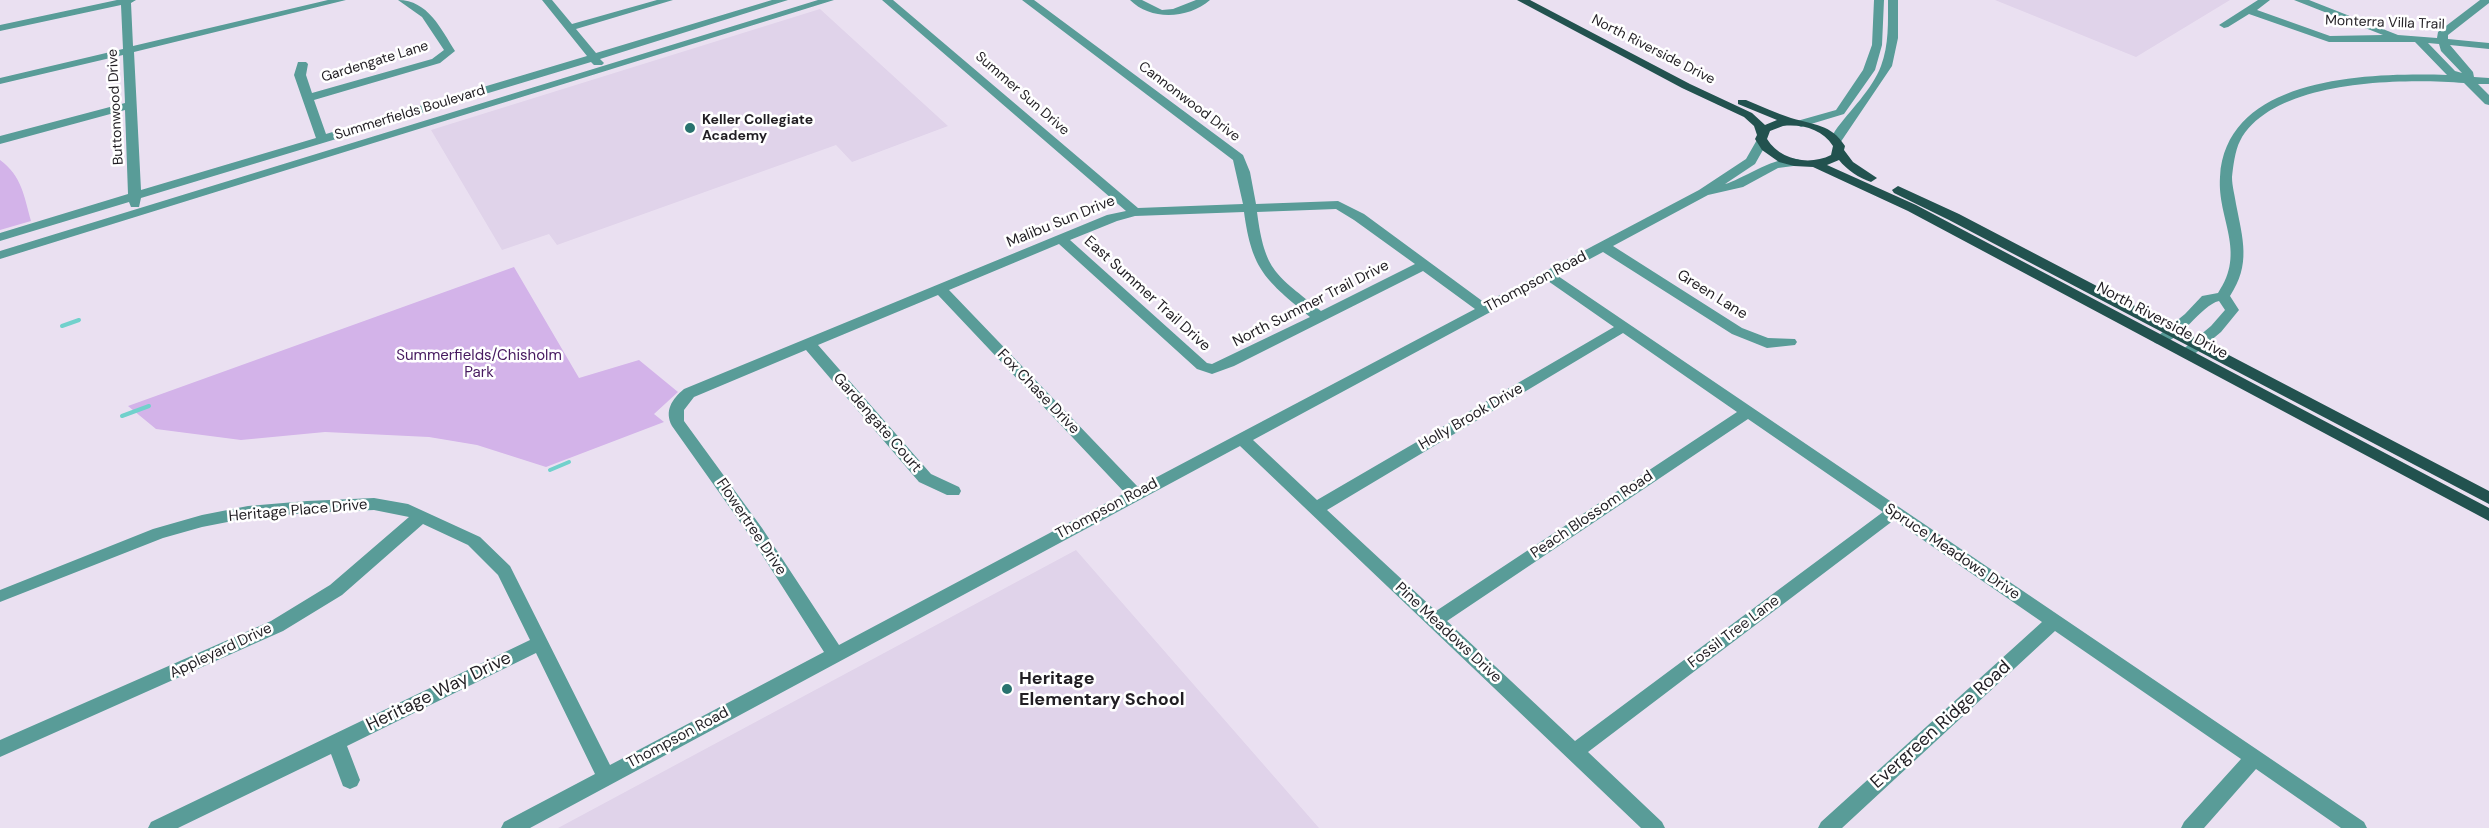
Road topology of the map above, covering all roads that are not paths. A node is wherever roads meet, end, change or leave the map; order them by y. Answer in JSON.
{"nodes":[{"id":1,"x":127,"y":0,"type":"edge"},
{"id":2,"x":341,"y":0,"type":"edge"},
{"id":3,"x":403,"y":0,"type":"edge"},
{"id":4,"x":548,"y":0,"type":"edge"},
{"id":5,"x":668,"y":0,"type":"edge"},
{"id":6,"x":783,"y":0,"type":"edge"},
{"id":7,"x":830,"y":0,"type":"edge"},
{"id":8,"x":887,"y":0,"type":"edge"},
{"id":9,"x":1027,"y":0,"type":"edge"},
{"id":10,"x":1135,"y":0,"type":"edge"},
{"id":11,"x":1205,"y":0,"type":"edge"},
{"id":12,"x":1880,"y":0,"type":"edge"},
{"id":13,"x":1893,"y":0,"type":"edge"},
{"id":14,"x":2265,"y":0,"type":"edge"},
{"id":15,"x":2299,"y":0,"type":"edge"},
{"id":16,"x":1534,"y":2,"type":"edge"},
{"id":17,"x":2483,"y":3,"type":"edge"},
{"id":18,"x":2248,"y":10,"type":"junction"},
{"id":19,"x":2489,"y":16,"type":"edge"},
{"id":20,"x":2224,"y":25,"type":"dead end"},
{"id":21,"x":0,"y":28,"type":"edge"},
{"id":22,"x":570,"y":28,"type":"junction"},
{"id":23,"x":2402,"y":38,"type":"junction"},
{"id":24,"x":2418,"y":39,"type":"junction"},
{"id":25,"x":2442,"y":40,"type":"junction"},
{"id":26,"x":2489,"y":46,"type":"edge"},
{"id":27,"x":128,"y":49,"type":"junction"},
{"id":28,"x":2431,"y":52,"type":"junction"},
{"id":29,"x":2449,"y":53,"type":"junction"},
{"id":30,"x":593,"y":57,"type":"junction"},
{"id":31,"x":302,"y":64,"type":"dead end"},
{"id":32,"x":603,"y":70,"type":"junction"},
{"id":33,"x":1869,"y":70,"type":"junction"},
{"id":34,"x":1883,"y":74,"type":"junction"},
{"id":35,"x":2467,"y":79,"type":"junction"},
{"id":36,"x":0,"y":81,"type":"edge"},
{"id":37,"x":2489,"y":81,"type":"edge"},
{"id":38,"x":307,"y":98,"type":"junction"},
{"id":39,"x":2489,"y":102,"type":"edge"},
{"id":40,"x":130,"y":105,"type":"junction"},
{"id":41,"x":1796,"y":123,"type":"junction"},
{"id":42,"x":1762,"y":138,"type":"junction"},
{"id":43,"x":321,"y":139,"type":"junction"},
{"id":44,"x":0,"y":140,"type":"edge"},
{"id":45,"x":1838,"y":146,"type":"junction"},
{"id":46,"x":1797,"y":162,"type":"junction"},
{"id":47,"x":1815,"y":164,"type":"junction"},
{"id":48,"x":1703,"y":193,"type":"junction"},
{"id":49,"x":135,"y":196,"type":"junction"},
{"id":50,"x":1252,"y":207,"type":"junction"},
{"id":51,"x":1135,"y":212,"type":"junction"},
{"id":52,"x":135,"y":213,"type":"junction"},
{"id":53,"x":0,"y":237,"type":"edge"},
{"id":54,"x":1061,"y":239,"type":"junction"},
{"id":55,"x":1604,"y":246,"type":"junction"},
{"id":56,"x":0,"y":255,"type":"edge"},
{"id":57,"x":1424,"y":265,"type":"junction"},
{"id":58,"x":1548,"y":275,"type":"junction"},
{"id":59,"x":940,"y":289,"type":"junction"},
{"id":60,"x":2223,"y":296,"type":"junction"},
{"id":61,"x":1484,"y":309,"type":"junction"},
{"id":62,"x":1320,"y":318,"type":"junction"},
{"id":63,"x":1625,"y":326,"type":"junction"},
{"id":64,"x":2166,"y":336,"type":"junction"},
{"id":65,"x":1790,"y":342,"type":"dead end"},
{"id":66,"x":809,"y":344,"type":"junction"},
{"id":67,"x":2192,"y":350,"type":"junction"},
{"id":68,"x":1212,"y":369,"type":"joint"},
{"id":69,"x":680,"y":400,"type":"joint"},
{"id":70,"x":1749,"y":411,"type":"junction"},
{"id":71,"x":1241,"y":438,"type":"junction"},
{"id":72,"x":953,"y":491,"type":"dead end"},
{"id":73,"x":1136,"y":494,"type":"junction"},
{"id":74,"x":2489,"y":498,"type":"edge"},
{"id":75,"x":1317,"y":508,"type":"junction"},
{"id":76,"x":1894,"y":512,"type":"junction"},
{"id":77,"x":2489,"y":515,"type":"edge"},
{"id":78,"x":420,"y":517,"type":"junction"},
{"id":79,"x":2,"y":596,"type":"dead end"},
{"id":80,"x":1435,"y":620,"type":"junction"},
{"id":81,"x":2054,"y":621,"type":"junction"},
{"id":82,"x":541,"y":643,"type":"junction"},
{"id":83,"x":834,"y":654,"type":"junction"},
{"id":84,"x":336,"y":742,"type":"junction"},
{"id":85,"x":0,"y":749,"type":"edge"},
{"id":86,"x":1574,"y":752,"type":"junction"},
{"id":87,"x":2254,"y":758,"type":"junction"},
{"id":88,"x":606,"y":776,"type":"junction"},
{"id":89,"x":350,"y":780,"type":"dead end"},
{"id":90,"x":158,"y":828,"type":"edge"},
{"id":91,"x":511,"y":828,"type":"edge"},
{"id":92,"x":1655,"y":828,"type":"edge"},
{"id":93,"x":1828,"y":828,"type":"edge"},
{"id":94,"x":2191,"y":828,"type":"edge"},
{"id":95,"x":2357,"y":828,"type":"edge"}],
"edges":[{"from":1,"to":21,"type":"street"},
{"from":1,"to":27,"type":"street","name":"Buttonwood Drive"},
{"from":2,"to":27,"type":"street"},
{"from":3,"to":38,"type":"street","name":"Gardengate Lane"},
{"from":4,"to":22,"type":"street"},
{"from":5,"to":22,"type":"street"},
{"from":6,"to":30,"type":"street","name":"Summerfields Boulevard"},
{"from":7,"to":32,"type":"street","name":"Summerfields Boulevard"},
{"from":8,"to":51,"type":"street","name":"Summer Sun Drive"},
{"from":9,"to":50,"type":"street","name":"Cannonwood Drive"},
{"from":10,"to":11,"type":"street"},
{"from":12,"to":33,"type":"street"},
{"from":13,"to":34,"type":"street"},
{"from":14,"to":18,"type":"street"},
{"from":15,"to":23,"type":"street"},
{"from":16,"to":41,"type":"main road","name":"North Riverside Drive"},
{"from":16,"to":42,"type":"main road","name":"North Riverside Drive"},
{"from":17,"to":19,"type":"street"},
{"from":17,"to":25,"type":"street"},
{"from":18,"to":20,"type":"street"},
{"from":18,"to":23,"type":"street","name":"Monterra Villa Trail"},
{"from":22,"to":30,"type":"street"},
{"from":23,"to":24,"type":"street","name":"Monterra Villa Trail"},
{"from":24,"to":25,"type":"street","name":"Monterra Villa Trail"},
{"from":24,"to":28,"type":"street"},
{"from":25,"to":26,"type":"street","name":"Monterra Villa Trail"},
{"from":25,"to":29,"type":"street"},
{"from":27,"to":36,"type":"street"},
{"from":27,"to":40,"type":"street","name":"Buttonwood Drive"},
{"from":28,"to":29,"type":"street"},
{"from":28,"to":35,"type":"street"},
{"from":29,"to":35,"type":"street"},
{"from":30,"to":32,"type":"street"},
{"from":30,"to":43,"type":"street","name":"Summerfields Boulevard"},
{"from":31,"to":38,"type":"street"},
{"from":32,"to":52,"type":"street","name":"Summerfields Boulevard"},
{"from":33,"to":34,"type":"street"},
{"from":33,"to":41,"type":"street"},
{"from":34,"to":45,"type":"street"},
{"from":35,"to":37,"type":"street"},
{"from":35,"to":39,"type":"street"},
{"from":35,"to":60,"type":"street"},
{"from":38,"to":43,"type":"street"},
{"from":40,"to":44,"type":"street"},
{"from":40,"to":49,"type":"street","name":"Buttonwood Drive"},
{"from":41,"to":42,"type":"main road"},
{"from":41,"to":45,"type":"main road","name":"North Riverside Drive"},
{"from":42,"to":46,"type":"main road","name":"North Riverside Drive"},
{"from":42,"to":48,"type":"street","name":"Thompson Road"},
{"from":43,"to":49,"type":"street","name":"Summerfields Boulevard"},
{"from":45,"to":47,"type":"main road"},
{"from":45,"to":64,"type":"main road","name":"North Riverside Drive"},
{"from":46,"to":47,"type":"main road","name":"North Riverside Drive"},
{"from":46,"to":48,"type":"street","name":"Thompson Road"},
{"from":47,"to":64,"type":"main road","name":"North Riverside Drive"},
{"from":48,"to":55,"type":"street","name":"Thompson Road"},
{"from":49,"to":52,"type":"street","name":"Buttonwood Drive"},
{"from":49,"to":53,"type":"street","name":"Summerfields Boulevard"},
{"from":50,"to":51,"type":"street","name":"Malibu Sun Drive"},
{"from":50,"to":57,"type":"street","name":"Malibu Sun Drive"},
{"from":50,"to":62,"type":"street","name":"Cannonwood Drive"},
{"from":51,"to":54,"type":"street","name":"Malibu Sun Drive"},
{"from":52,"to":56,"type":"street","name":"Summerfields Boulevard"},
{"from":54,"to":59,"type":"street","name":"Malibu Sun Drive"},
{"from":54,"to":68,"type":"street","name":"East Summer Trail Drive"},
{"from":55,"to":58,"type":"street","name":"Thompson Road"},
{"from":55,"to":65,"type":"street","name":"Green Lane"},
{"from":57,"to":61,"type":"street","name":"Malibu Sun Drive"},
{"from":57,"to":62,"type":"street","name":"North Summer Trail Drive"},
{"from":58,"to":61,"type":"street","name":"Thompson Road"},
{"from":58,"to":63,"type":"street","name":"Spruce Meadows Drive"},
{"from":59,"to":66,"type":"street","name":"Malibu Sun Drive"},
{"from":59,"to":73,"type":"street","name":"Fox Chase Drive"},
{"from":60,"to":64,"type":"street"},
{"from":60,"to":67,"type":"street"},
{"from":61,"to":71,"type":"street","name":"Thompson Road"},
{"from":62,"to":68,"type":"street","name":"North Summer Trail Drive"},
{"from":63,"to":70,"type":"street","name":"Spruce Meadows Drive"},
{"from":63,"to":75,"type":"street","name":"Holly Brook Drive"},
{"from":64,"to":67,"type":"main road","name":"North Riverside Drive"},
{"from":66,"to":69,"type":"street","name":"Malibu Sun Drive"},
{"from":66,"to":72,"type":"street","name":"Gardengate Court"},
{"from":67,"to":74,"type":"main road","name":"North Riverside Drive"},
{"from":67,"to":77,"type":"main road","name":"North Riverside Drive"},
{"from":69,"to":83,"type":"street","name":"Flowertree Drive"},
{"from":70,"to":76,"type":"street","name":"Spruce Meadows Drive"},
{"from":70,"to":80,"type":"street","name":"Peach Blossom Road"},
{"from":71,"to":73,"type":"street","name":"Thompson Road"},
{"from":71,"to":75,"type":"street","name":"Pine Meadows Drive"},
{"from":73,"to":83,"type":"street","name":"Thompson Road"},
{"from":75,"to":80,"type":"street","name":"Pine Meadows Drive"},
{"from":76,"to":81,"type":"street","name":"Spruce Meadows Drive"},
{"from":76,"to":86,"type":"street","name":"Fossil Tree Lane"},
{"from":78,"to":79,"type":"street","name":"Heritage Place Drive"},
{"from":78,"to":82,"type":"street","name":"Heritage Place Drive"},
{"from":78,"to":85,"type":"street","name":"Appleyard Drive"},
{"from":80,"to":86,"type":"street","name":"Pine Meadows Drive"},
{"from":81,"to":87,"type":"street","name":"Spruce Meadows Drive"},
{"from":81,"to":93,"type":"street","name":"Evergreen Ridge Road"},
{"from":82,"to":84,"type":"street","name":"Heritage Way Drive"},
{"from":82,"to":88,"type":"street","name":"Heritage Place Drive"},
{"from":83,"to":88,"type":"street","name":"Thompson Road"},
{"from":84,"to":89,"type":"street"},
{"from":84,"to":90,"type":"street","name":"Heritage Way Drive"},
{"from":86,"to":92,"type":"street","name":"Pine Meadows Drive"},
{"from":87,"to":94,"type":"street"},
{"from":87,"to":95,"type":"street","name":"Spruce Meadows Drive"},
{"from":88,"to":91,"type":"street","name":"Thompson Road"}]}
